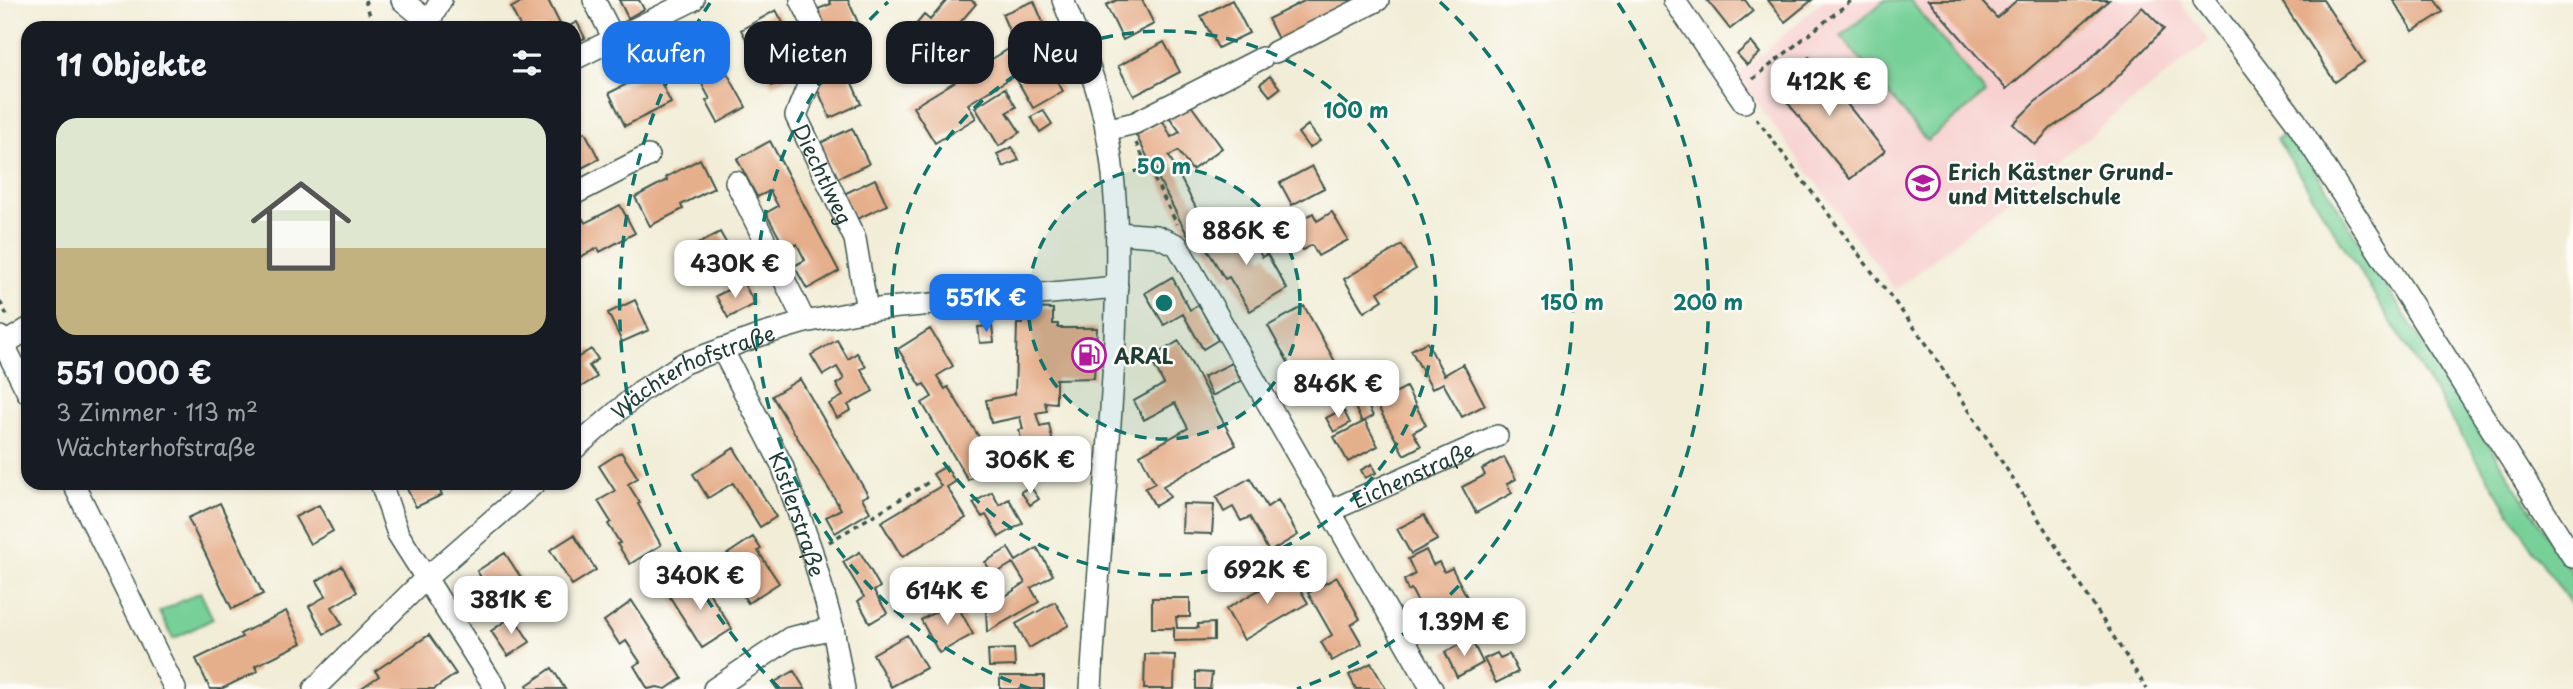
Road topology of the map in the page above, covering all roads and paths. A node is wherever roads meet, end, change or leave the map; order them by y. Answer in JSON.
{"nodes":[{"id":1,"x":365,"y":0,"type":"edge"},
{"id":2,"x":402,"y":0,"type":"edge"},
{"id":3,"x":441,"y":0,"type":"edge"},
{"id":4,"x":594,"y":0,"type":"edge"},
{"id":5,"x":693,"y":0,"type":"edge"},
{"id":6,"x":801,"y":0,"type":"edge"},
{"id":7,"x":1063,"y":0,"type":"edge"},
{"id":8,"x":1378,"y":0,"type":"edge"},
{"id":9,"x":1674,"y":0,"type":"edge"},
{"id":10,"x":1852,"y":0,"type":"edge"},
{"id":11,"x":2204,"y":0,"type":"edge"},
{"id":12,"x":372,"y":21,"type":"edge"},
{"id":13,"x":425,"y":21,"type":"edge"},
{"id":14,"x":431,"y":21,"type":"edge"},
{"id":15,"x":605,"y":21,"type":"edge"},
{"id":16,"x":650,"y":21,"type":"edge"},
{"id":17,"x":602,"y":45,"type":"edge"},
{"id":18,"x":581,"y":56,"type":"edge"},
{"id":19,"x":1741,"y":97,"type":"junction"},
{"id":20,"x":1128,"y":126,"type":"junction"},
{"id":21,"x":1106,"y":130,"type":"junction"},
{"id":22,"x":648,"y":156,"type":"dead end"},
{"id":23,"x":736,"y":182,"type":"dead end"},
{"id":24,"x":581,"y":190,"type":"edge"},
{"id":25,"x":1117,"y":233,"type":"junction"},
{"id":26,"x":1177,"y":246,"type":"junction"},
{"id":27,"x":1116,"y":287,"type":"junction"},
{"id":28,"x":867,"y":310,"type":"junction"},
{"id":29,"x":805,"y":322,"type":"junction"},
{"id":30,"x":21,"y":333,"type":"edge"},
{"id":31,"x":2,"y":340,"type":"edge"},
{"id":32,"x":722,"y":349,"type":"junction"},
{"id":33,"x":21,"y":379,"type":"edge"},
{"id":34,"x":1497,"y":436,"type":"dead end"},
{"id":35,"x":581,"y":443,"type":"edge"},
{"id":36,"x":929,"y":482,"type":"dead end"},
{"id":37,"x":76,"y":490,"type":"edge"},
{"id":38,"x":383,"y":490,"type":"edge"},
{"id":39,"x":527,"y":490,"type":"edge"},
{"id":40,"x":1330,"y":511,"type":"junction"},
{"id":41,"x":812,"y":552,"type":"junction"},
{"id":42,"x":2573,"y":557,"type":"edge"},
{"id":43,"x":425,"y":579,"type":"junction"},
{"id":44,"x":833,"y":628,"type":"junction"},
{"id":45,"x":175,"y":689,"type":"edge"},
{"id":46,"x":314,"y":689,"type":"edge"},
{"id":47,"x":496,"y":689,"type":"edge"},
{"id":48,"x":714,"y":689,"type":"edge"},
{"id":49,"x":844,"y":689,"type":"edge"},
{"id":50,"x":1091,"y":689,"type":"edge"},
{"id":51,"x":1432,"y":689,"type":"edge"},
{"id":52,"x":2147,"y":689,"type":"edge"}],
"edges":[{"from":1,"to":12,"type":"path"},
{"from":2,"to":13,"type":"street"},
{"from":3,"to":14,"type":"street"},
{"from":4,"to":15,"type":"street"},
{"from":5,"to":16,"type":"street"},
{"from":6,"to":28,"type":"street","name":"Diechtlweg"},
{"from":7,"to":21,"type":"street"},
{"from":8,"to":20,"type":"street"},
{"from":9,"to":19,"type":"street"},
{"from":10,"to":19,"type":"path"},
{"from":11,"to":42,"type":"street"},
{"from":17,"to":18,"type":"street"},
{"from":19,"to":52,"type":"path"},
{"from":20,"to":21,"type":"street"},
{"from":20,"to":26,"type":"path"},
{"from":21,"to":25,"type":"street"},
{"from":22,"to":24,"type":"street"},
{"from":23,"to":29,"type":"street"},
{"from":25,"to":26,"type":"street"},
{"from":25,"to":27,"type":"street"},
{"from":26,"to":40,"type":"street"},
{"from":27,"to":28,"type":"street","name":"Wächterhofstraße"},
{"from":27,"to":50,"type":"street"},
{"from":28,"to":29,"type":"street","name":"Wächterhofstraße"},
{"from":29,"to":32,"type":"street","name":"Wächterhofstraße"},
{"from":30,"to":31,"type":"street"},
{"from":31,"to":33,"type":"street"},
{"from":32,"to":35,"type":"street","name":"Wächterhofstraße"},
{"from":32,"to":41,"type":"street","name":"Kistlerstraße"},
{"from":34,"to":40,"type":"street","name":"Eichenstraße"},
{"from":36,"to":41,"type":"path"},
{"from":37,"to":45,"type":"street"},
{"from":38,"to":43,"type":"street"},
{"from":39,"to":43,"type":"street"},
{"from":40,"to":51,"type":"street"},
{"from":41,"to":44,"type":"street","name":"Kistlerstraße"},
{"from":43,"to":46,"type":"street"},
{"from":43,"to":47,"type":"street"},
{"from":44,"to":48,"type":"street"},
{"from":44,"to":49,"type":"street","name":"Kistlerstraße"}]}
